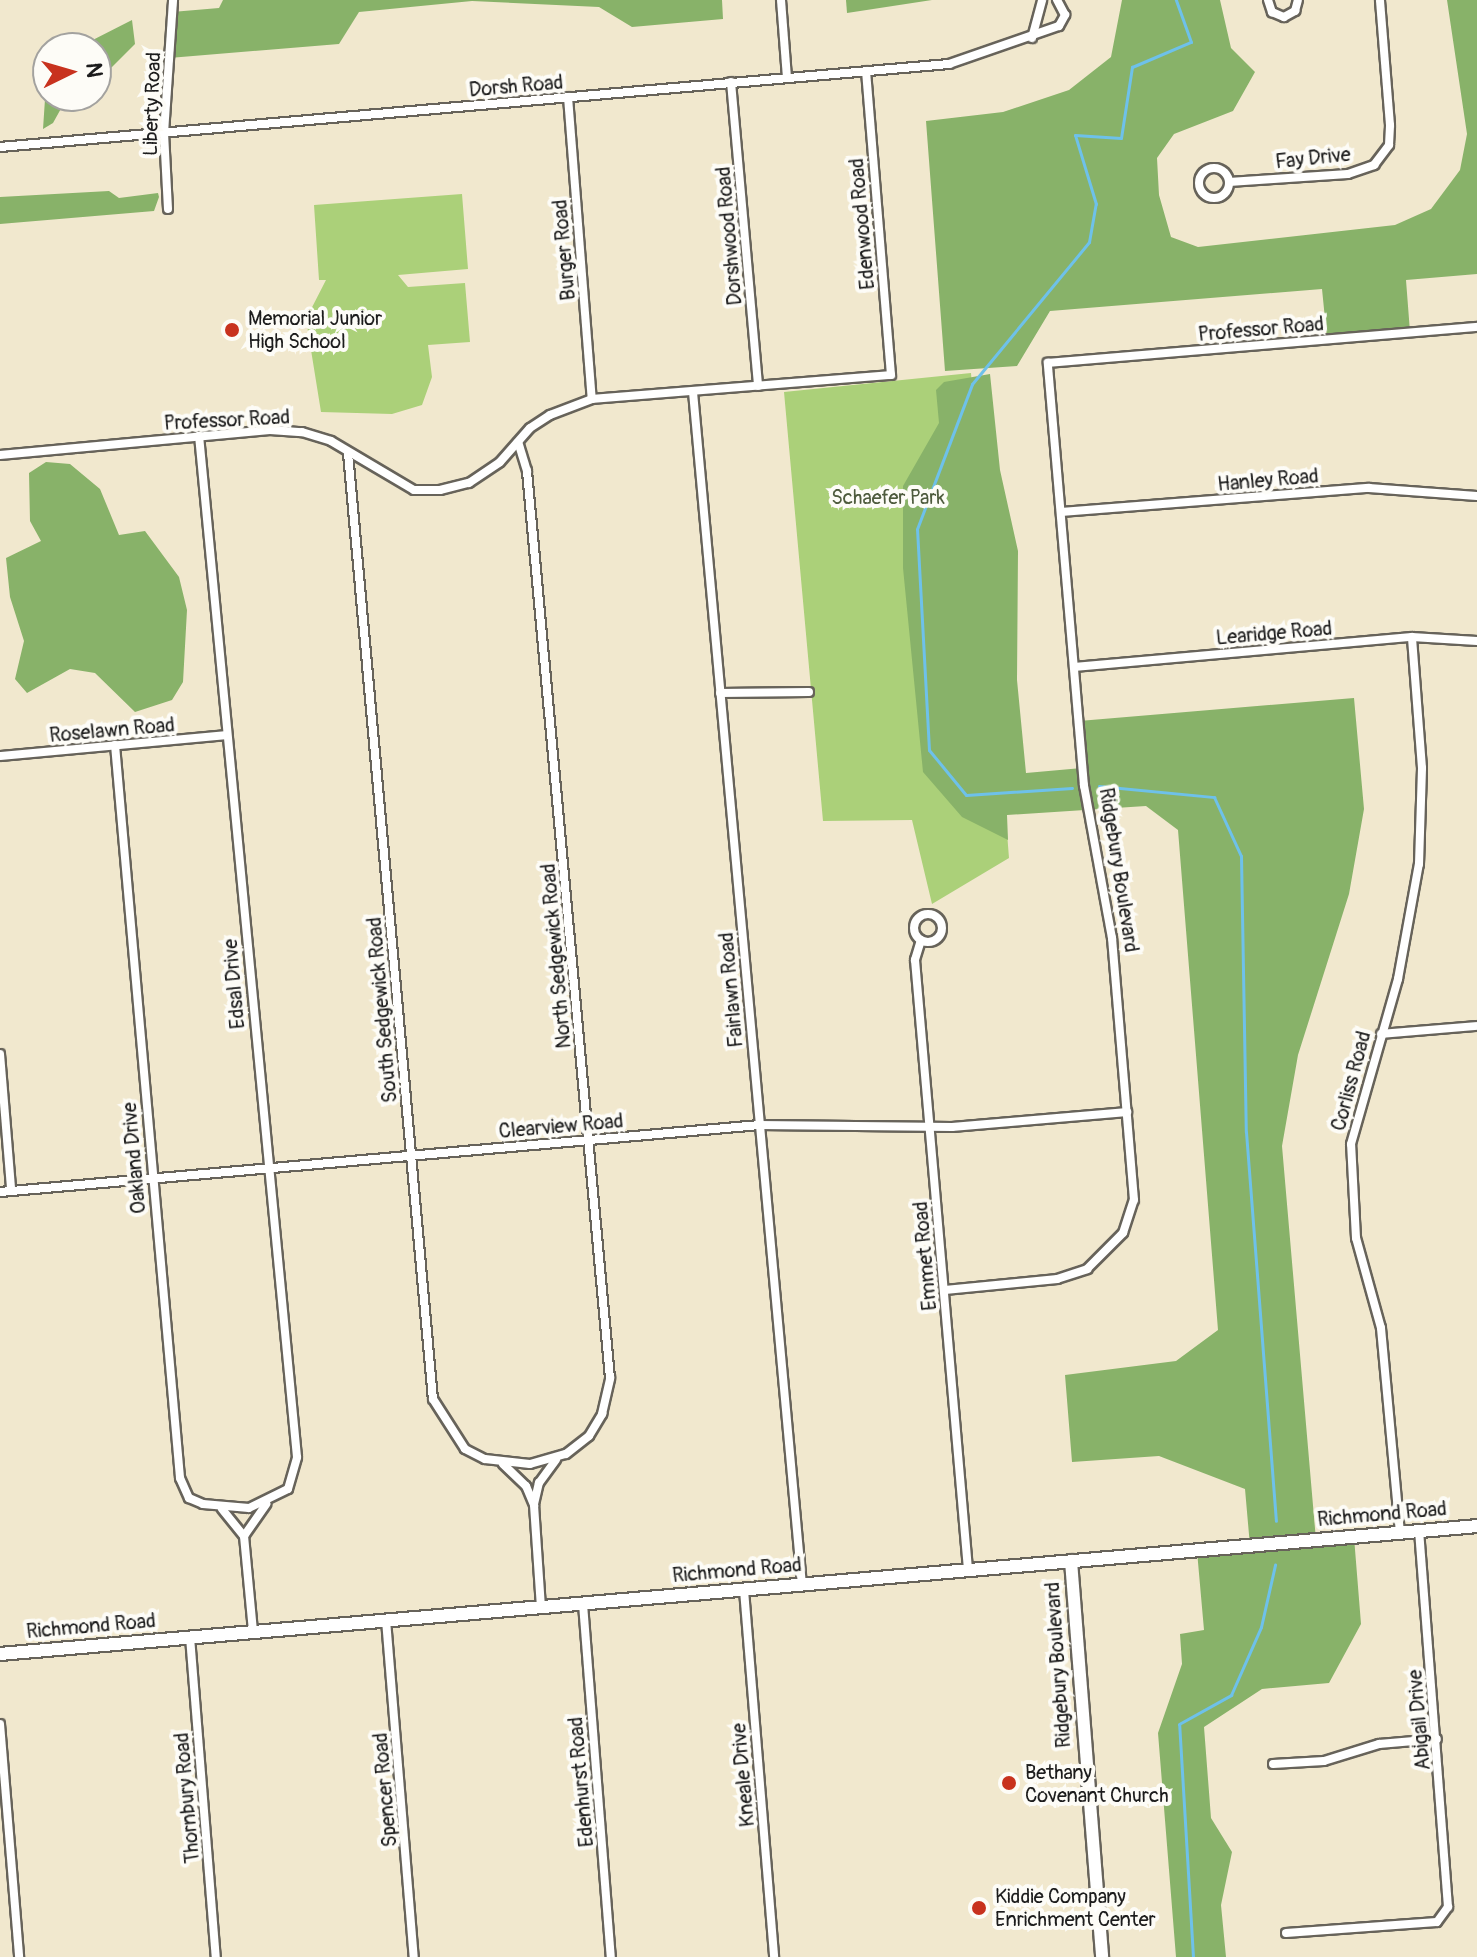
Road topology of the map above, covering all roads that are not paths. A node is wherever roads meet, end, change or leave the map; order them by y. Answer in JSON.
{"nodes":[{"id":1,"x":173,"y":0,"type":"edge"},
{"id":2,"x":781,"y":0,"type":"edge"},
{"id":3,"x":1042,"y":0,"type":"edge"},
{"id":4,"x":1057,"y":0,"type":"edge"},
{"id":5,"x":1268,"y":0,"type":"edge"},
{"id":6,"x":1298,"y":0,"type":"edge"},
{"id":7,"x":1308,"y":0,"type":"edge"},
{"id":8,"x":1380,"y":0,"type":"edge"},
{"id":9,"x":1032,"y":38,"type":"junction"},
{"id":10,"x":866,"y":71,"type":"junction"},
{"id":11,"x":787,"y":78,"type":"junction"},
{"id":12,"x":731,"y":82,"type":"junction"},
{"id":13,"x":568,"y":97,"type":"junction"},
{"id":14,"x":164,"y":133,"type":"junction"},
{"id":15,"x":0,"y":147,"type":"edge"},
{"id":16,"x":1229,"y":182,"type":"dead end"},
{"id":17,"x":168,"y":209,"type":"dead end"},
{"id":18,"x":1477,"y":327,"type":"edge"},
{"id":19,"x":1048,"y":363,"type":"joint"},
{"id":20,"x":891,"y":375,"type":"joint"},
{"id":21,"x":758,"y":386,"type":"junction"},
{"id":22,"x":693,"y":392,"type":"junction"},
{"id":23,"x":592,"y":399,"type":"junction"},
{"id":24,"x":199,"y":436,"type":"junction"},
{"id":25,"x":518,"y":442,"type":"junction"},
{"id":26,"x":348,"y":453,"type":"junction"},
{"id":27,"x":0,"y":455,"type":"edge"},
{"id":28,"x":1477,"y":496,"type":"edge"},
{"id":29,"x":1061,"y":512,"type":"junction"},
{"id":30,"x":1412,"y":637,"type":"junction"},
{"id":31,"x":1477,"y":641,"type":"edge"},
{"id":32,"x":1074,"y":667,"type":"junction"},
{"id":33,"x":809,"y":692,"type":"dead end"},
{"id":34,"x":720,"y":693,"type":"junction"},
{"id":35,"x":226,"y":735,"type":"junction"},
{"id":36,"x":115,"y":745,"type":"junction"},
{"id":37,"x":0,"y":756,"type":"edge"},
{"id":38,"x":921,"y":940,"type":"dead end"},
{"id":39,"x":1477,"y":1026,"type":"edge"},
{"id":40,"x":1381,"y":1034,"type":"junction"},
{"id":41,"x":0,"y":1054,"type":"edge"},
{"id":42,"x":1127,"y":1112,"type":"junction"},
{"id":43,"x":759,"y":1125,"type":"junction"},
{"id":44,"x":929,"y":1126,"type":"junction"},
{"id":45,"x":588,"y":1140,"type":"junction"},
{"id":46,"x":411,"y":1155,"type":"junction"},
{"id":47,"x":268,"y":1168,"type":"junction"},
{"id":48,"x":152,"y":1178,"type":"junction"},
{"id":49,"x":11,"y":1189,"type":"junction"},
{"id":50,"x":0,"y":1192,"type":"edge"},
{"id":51,"x":945,"y":1290,"type":"junction"},
{"id":52,"x":562,"y":1456,"type":"junction"},
{"id":53,"x":499,"y":1462,"type":"junction"},
{"id":54,"x":267,"y":1503,"type":"junction"},
{"id":55,"x":534,"y":1505,"type":"junction"},
{"id":56,"x":222,"y":1508,"type":"junction"},
{"id":57,"x":1477,"y":1526,"type":"edge"},
{"id":58,"x":1419,"y":1532,"type":"junction"},
{"id":59,"x":1400,"y":1533,"type":"junction"},
{"id":60,"x":244,"y":1536,"type":"junction"},
{"id":61,"x":1071,"y":1561,"type":"junction"},
{"id":62,"x":968,"y":1570,"type":"junction"},
{"id":63,"x":802,"y":1585,"type":"junction"},
{"id":64,"x":744,"y":1590,"type":"junction"},
{"id":65,"x":583,"y":1604,"type":"junction"},
{"id":66,"x":541,"y":1607,"type":"junction"},
{"id":67,"x":386,"y":1620,"type":"junction"},
{"id":68,"x":253,"y":1632,"type":"junction"},
{"id":69,"x":190,"y":1637,"type":"junction"},
{"id":70,"x":0,"y":1654,"type":"edge"},
{"id":71,"x":0,"y":1724,"type":"edge"},
{"id":72,"x":1437,"y":1739,"type":"junction"},
{"id":73,"x":1273,"y":1764,"type":"dead end"},
{"id":74,"x":1286,"y":1933,"type":"dead end"},
{"id":75,"x":19,"y":1957,"type":"edge"},
{"id":76,"x":216,"y":1957,"type":"edge"},
{"id":77,"x":414,"y":1957,"type":"edge"},
{"id":78,"x":611,"y":1957,"type":"edge"},
{"id":79,"x":774,"y":1957,"type":"edge"},
{"id":80,"x":1102,"y":1957,"type":"edge"}],
"edges":[{"from":1,"to":14,"type":"street","name":"Liberty Road"},
{"from":2,"to":11,"type":"street"},
{"from":3,"to":9,"type":"street"},
{"from":4,"to":9,"type":"street","name":"Dorsh Road"},
{"from":5,"to":6,"type":"street"},
{"from":6,"to":7,"type":"street"},
{"from":8,"to":16,"type":"street","name":"Fay Drive"},
{"from":9,"to":10,"type":"street","name":"Dorsh Road"},
{"from":10,"to":11,"type":"street","name":"Dorsh Road"},
{"from":10,"to":20,"type":"street","name":"Edenwood Road"},
{"from":11,"to":12,"type":"street","name":"Dorsh Road"},
{"from":12,"to":13,"type":"street","name":"Dorsh Road"},
{"from":12,"to":21,"type":"street","name":"Dorshwood Road"},
{"from":13,"to":14,"type":"street","name":"Dorsh Road"},
{"from":13,"to":23,"type":"street","name":"Burger Road"},
{"from":14,"to":15,"type":"street","name":"Dorsh Road"},
{"from":14,"to":17,"type":"street","name":"Liberty Road"},
{"from":18,"to":19,"type":"street","name":"Professor Road"},
{"from":19,"to":29,"type":"street","name":"Ridgebury Boulevard"},
{"from":20,"to":21,"type":"street","name":"Professor Road"},
{"from":21,"to":22,"type":"street","name":"Professor Road"},
{"from":22,"to":23,"type":"street","name":"Professor Road"},
{"from":22,"to":34,"type":"street","name":"Fairlawn Road"},
{"from":23,"to":25,"type":"street","name":"Professor Road"},
{"from":24,"to":26,"type":"street","name":"Professor Road"},
{"from":24,"to":27,"type":"street","name":"Professor Road"},
{"from":24,"to":35,"type":"street","name":"Edsal Drive"},
{"from":25,"to":26,"type":"street","name":"Professor Road"},
{"from":25,"to":45,"type":"street","name":"North Sedgewick Road"},
{"from":26,"to":46,"type":"street","name":"South Sedgewick Road"},
{"from":28,"to":29,"type":"street","name":"Hanley Road"},
{"from":29,"to":32,"type":"street","name":"Ridgebury Boulevard"},
{"from":30,"to":31,"type":"street","name":"Learidge Road"},
{"from":30,"to":32,"type":"street","name":"Learidge Road"},
{"from":30,"to":40,"type":"street","name":"Corliss Road"},
{"from":32,"to":42,"type":"street","name":"Ridgebury Boulevard"},
{"from":33,"to":34,"type":"street"},
{"from":34,"to":43,"type":"street","name":"Fairlawn Road"},
{"from":35,"to":36,"type":"street","name":"Roselawn Road"},
{"from":35,"to":47,"type":"street","name":"Edsal Drive"},
{"from":36,"to":37,"type":"street","name":"Roselawn Road"},
{"from":36,"to":48,"type":"street","name":"Oakland Drive"},
{"from":38,"to":44,"type":"street","name":"Emmet Road"},
{"from":39,"to":40,"type":"street"},
{"from":40,"to":59,"type":"street","name":"Corliss Road"},
{"from":41,"to":49,"type":"street"},
{"from":42,"to":44,"type":"street","name":"Clearview Road"},
{"from":42,"to":51,"type":"street","name":"Ridgebury Boulevard"},
{"from":43,"to":44,"type":"street","name":"Clearview Road"},
{"from":43,"to":45,"type":"street","name":"Clearview Road"},
{"from":43,"to":63,"type":"street","name":"Fairlawn Road"},
{"from":44,"to":51,"type":"street","name":"Emmet Road"},
{"from":45,"to":46,"type":"street","name":"Clearview Road"},
{"from":45,"to":52,"type":"street","name":"North Sedgewick Road"},
{"from":46,"to":47,"type":"street","name":"Clearview Road"},
{"from":46,"to":53,"type":"street","name":"South Sedgewick Road"},
{"from":47,"to":48,"type":"street","name":"Clearview Road"},
{"from":47,"to":54,"type":"street","name":"Edsal Drive"},
{"from":48,"to":49,"type":"street","name":"Clearview Road"},
{"from":48,"to":56,"type":"street","name":"Oakland Drive"},
{"from":49,"to":50,"type":"street","name":"Clearview Road"},
{"from":51,"to":62,"type":"street","name":"Emmet Road"},
{"from":52,"to":53,"type":"street","name":"South Sedgewick Road"},
{"from":52,"to":55,"type":"street","name":"North Sedgewick Road"},
{"from":53,"to":55,"type":"street"},
{"from":54,"to":56,"type":"street","name":"Oakland Drive"},
{"from":54,"to":60,"type":"street","name":"Edsal Drive"},
{"from":55,"to":66,"type":"street"},
{"from":56,"to":60,"type":"street"},
{"from":57,"to":58,"type":"main road","name":"Richmond Road"},
{"from":58,"to":59,"type":"main road","name":"Richmond Road"},
{"from":58,"to":72,"type":"street","name":"Abigail Drive"},
{"from":59,"to":61,"type":"main road","name":"Richmond Road"},
{"from":60,"to":68,"type":"street"},
{"from":61,"to":62,"type":"main road","name":"Richmond Road"},
{"from":61,"to":80,"type":"main road","name":"Ridgebury Boulevard"},
{"from":62,"to":63,"type":"main road","name":"Richmond Road"},
{"from":63,"to":64,"type":"main road","name":"Richmond Road"},
{"from":64,"to":65,"type":"main road","name":"Richmond Road"},
{"from":64,"to":79,"type":"street","name":"Kneale Drive"},
{"from":65,"to":66,"type":"main road","name":"Richmond Road"},
{"from":65,"to":78,"type":"street","name":"Edenhurst Road"},
{"from":66,"to":67,"type":"main road","name":"Richmond Road"},
{"from":67,"to":68,"type":"main road","name":"Richmond Road"},
{"from":67,"to":77,"type":"street","name":"Spencer Road"},
{"from":68,"to":69,"type":"main road","name":"Richmond Road"},
{"from":69,"to":70,"type":"main road","name":"Richmond Road"},
{"from":69,"to":76,"type":"street","name":"Thornbury Road"},
{"from":71,"to":75,"type":"street"},
{"from":72,"to":73,"type":"street"},
{"from":72,"to":74,"type":"street","name":"Abigail Drive"}]}
